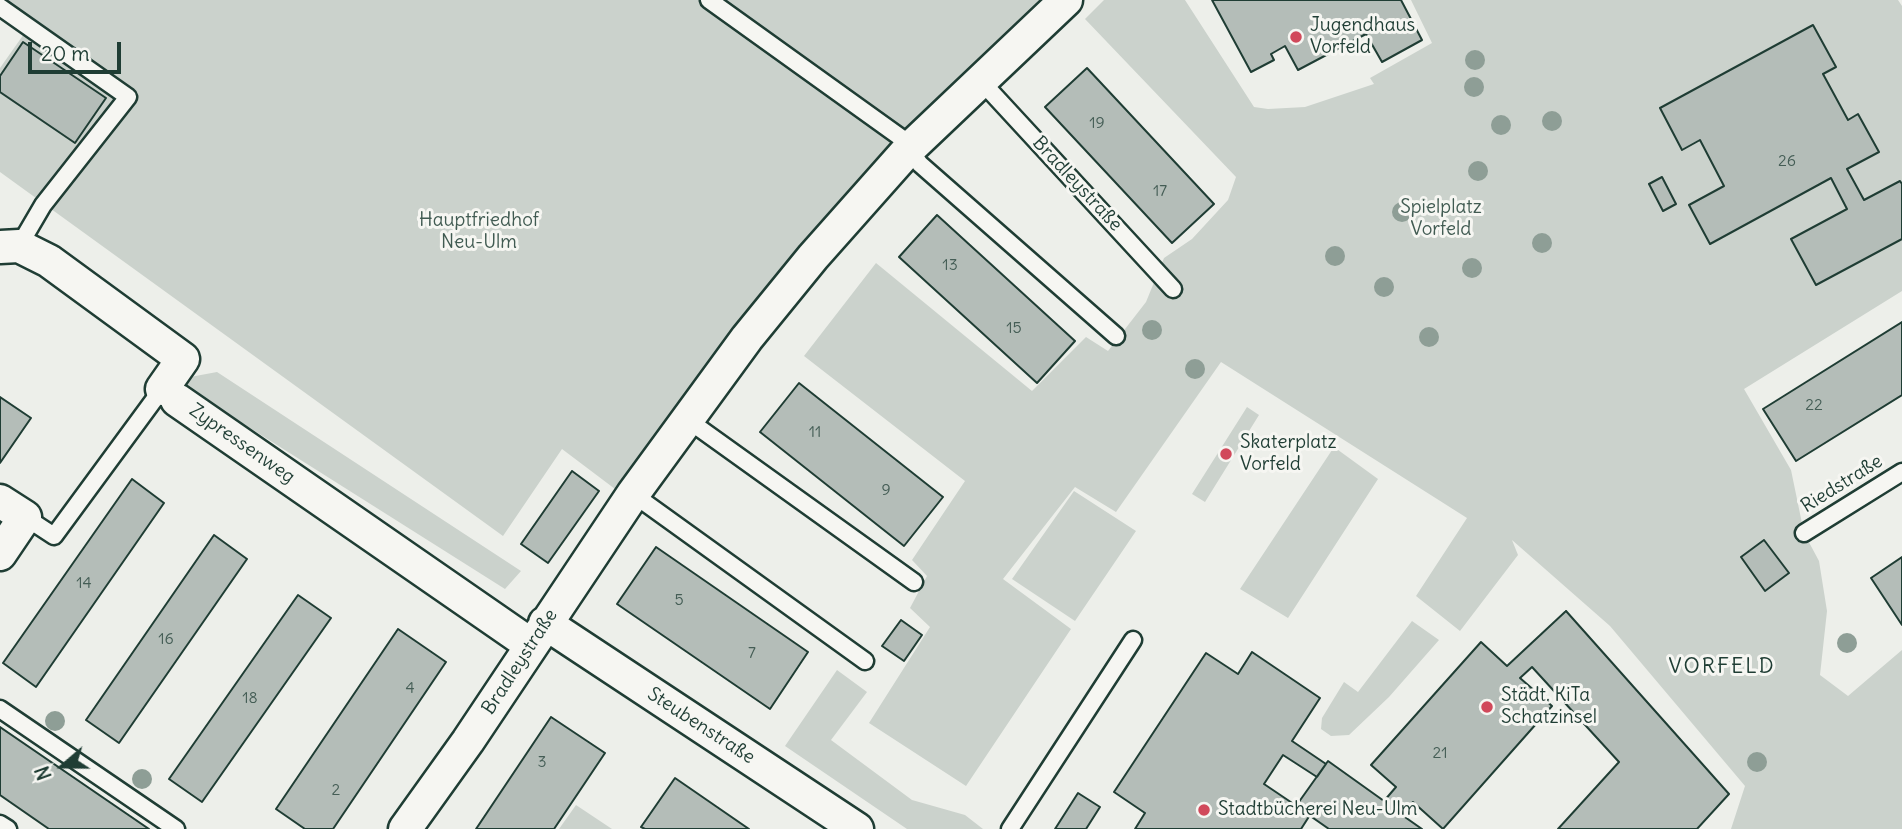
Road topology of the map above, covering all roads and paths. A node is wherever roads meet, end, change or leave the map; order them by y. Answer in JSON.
{"nodes":[{"id":1,"x":709,"y":0,"type":"edge"},
{"id":2,"x":1066,"y":0,"type":"edge"},
{"id":3,"x":0,"y":8,"type":"edge"},
{"id":4,"x":981,"y":81,"type":"junction"},
{"id":5,"x":908,"y":150,"type":"junction"},
{"id":6,"x":9,"y":246,"type":"edge"},
{"id":7,"x":1173,"y":289,"type":"dead end"},
{"id":8,"x":1116,"y":336,"type":"dead end"},
{"id":9,"x":170,"y":394,"type":"junction"},
{"id":10,"x":688,"y":420,"type":"junction"},
{"id":11,"x":1902,"y":472,"type":"edge"},
{"id":12,"x":633,"y":494,"type":"junction"},
{"id":13,"x":13,"y":509,"type":"edge"},
{"id":14,"x":1804,"y":533,"type":"dead end"},
{"id":15,"x":0,"y":554,"type":"edge"},
{"id":16,"x":914,"y":582,"type":"dead end"},
{"id":17,"x":538,"y":634,"type":"junction"},
{"id":18,"x":1133,"y":640,"type":"dead end"},
{"id":19,"x":865,"y":661,"type":"dead end"},
{"id":20,"x":0,"y":709,"type":"edge"},
{"id":21,"x":0,"y":824,"type":"edge"},
{"id":22,"x":8,"y":829,"type":"edge"},
{"id":23,"x":176,"y":829,"type":"edge"},
{"id":24,"x":405,"y":829,"type":"edge"},
{"id":25,"x":857,"y":829,"type":"edge"},
{"id":26,"x":1010,"y":829,"type":"edge"}],
"edges":[{"from":1,"to":5,"type":"lane"},
{"from":2,"to":4,"type":"street","name":"Bradleystraße"},
{"from":3,"to":6,"type":"lane"},
{"from":4,"to":5,"type":"street","name":"Bradleystraße"},
{"from":4,"to":7,"type":"lane","name":"Bradleystraße"},
{"from":5,"to":8,"type":"lane"},
{"from":5,"to":10,"type":"street","name":"Bradleystraße"},
{"from":6,"to":9,"type":"street"},
{"from":9,"to":13,"type":"lane"},
{"from":9,"to":17,"type":"street","name":"Zypressenweg"},
{"from":10,"to":12,"type":"street","name":"Bradleystraße"},
{"from":10,"to":16,"type":"lane"},
{"from":11,"to":14,"type":"lane","name":"Riedstraße"},
{"from":12,"to":17,"type":"street","name":"Bradleystraße"},
{"from":12,"to":19,"type":"lane"},
{"from":13,"to":15,"type":"street"},
{"from":17,"to":24,"type":"street","name":"Bradleystraße"},
{"from":17,"to":25,"type":"street","name":"Steubenstraße"},
{"from":18,"to":26,"type":"lane"},
{"from":20,"to":23,"type":"lane"},
{"from":21,"to":22,"type":"lane"}]}
